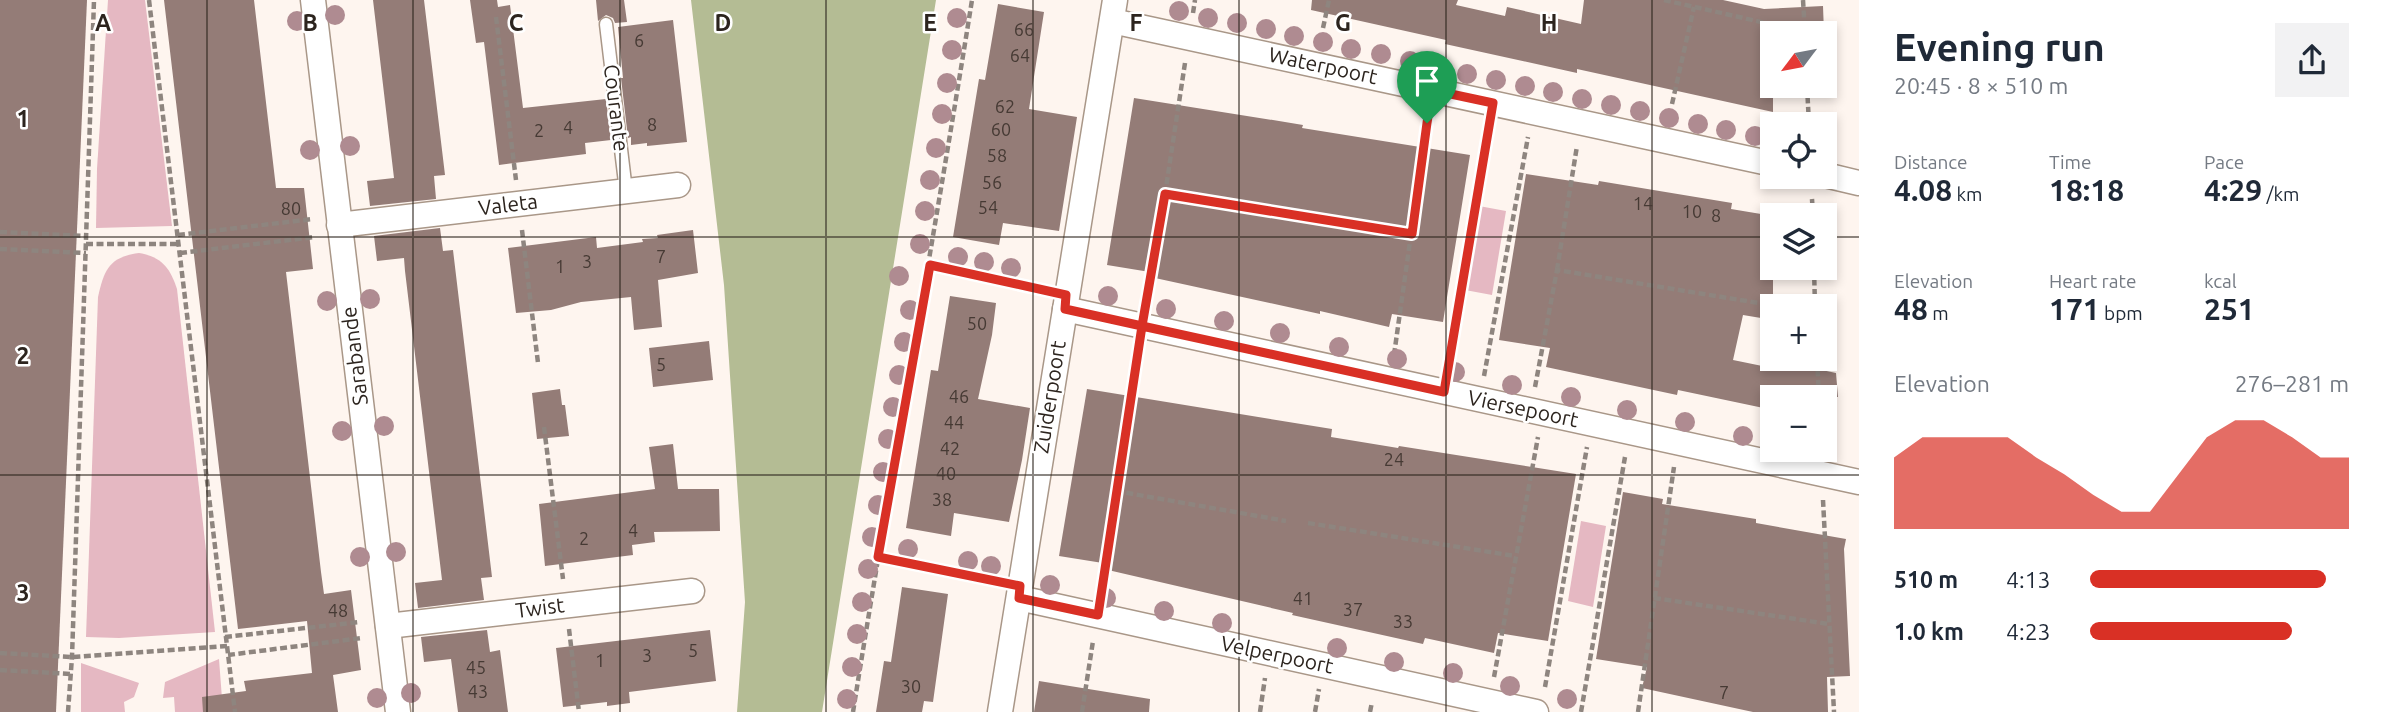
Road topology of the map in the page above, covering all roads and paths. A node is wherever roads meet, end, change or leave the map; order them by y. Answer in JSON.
{"nodes":[{"id":1,"x":94,"y":0,"type":"edge"},
{"id":2,"x":149,"y":0,"type":"edge"},
{"id":3,"x":313,"y":0,"type":"edge"},
{"id":4,"x":972,"y":0,"type":"edge"},
{"id":5,"x":1329,"y":0,"type":"edge"},
{"id":6,"x":1664,"y":0,"type":"edge"},
{"id":7,"x":1803,"y":0,"type":"edge"},
{"id":8,"x":1694,"y":7,"type":"junction"},
{"id":9,"x":1114,"y":10,"type":"edge"},
{"id":10,"x":1804,"y":21,"type":"edge"},
{"id":11,"x":1760,"y":22,"type":"edge"},
{"id":12,"x":606,"y":24,"type":"dead end"},
{"id":13,"x":1323,"y":28,"type":"dead end"},
{"id":14,"x":1189,"y":37,"type":"junction"},
{"id":15,"x":1432,"y":90,"type":"junction"},
{"id":16,"x":1493,"y":103,"type":"junction"},
{"id":17,"x":1672,"y":104,"type":"dead end"},
{"id":18,"x":1533,"y":112,"type":"junction"},
{"id":19,"x":1581,"y":122,"type":"junction"},
{"id":20,"x":1760,"y":161,"type":"edge"},
{"id":21,"x":1837,"y":178,"type":"edge"},
{"id":22,"x":1859,"y":183,"type":"edge"},
{"id":23,"x":678,"y":185,"type":"dead end"},
{"id":24,"x":626,"y":191,"type":"junction"},
{"id":25,"x":1165,"y":194,"type":"junction"},
{"id":26,"x":314,"y":219,"type":"dead end"},
{"id":27,"x":339,"y":225,"type":"junction"},
{"id":28,"x":0,"y":232,"type":"edge"},
{"id":29,"x":1412,"y":234,"type":"junction"},
{"id":30,"x":178,"y":235,"type":"junction"},
{"id":31,"x":87,"y":236,"type":"junction"},
{"id":32,"x":316,"y":237,"type":"dead end"},
{"id":33,"x":86,"y":244,"type":"junction"},
{"id":34,"x":180,"y":244,"type":"junction"},
{"id":35,"x":0,"y":249,"type":"edge"},
{"id":36,"x":86,"y":253,"type":"junction"},
{"id":37,"x":180,"y":253,"type":"junction"},
{"id":38,"x":930,"y":265,"type":"junction"},
{"id":39,"x":1557,"y":270,"type":"junction"},
{"id":40,"x":1065,"y":302,"type":"junction"},
{"id":41,"x":1760,"y":303,"type":"edge"},
{"id":42,"x":1142,"y":326,"type":"junction"},
{"id":43,"x":1390,"y":380,"type":"junction"},
{"id":44,"x":1444,"y":392,"type":"junction"},
{"id":45,"x":1480,"y":399,"type":"junction"},
{"id":46,"x":1537,"y":412,"type":"junction"},
{"id":47,"x":1591,"y":424,"type":"junction"},
{"id":48,"x":544,"y":427,"type":"dead end"},
{"id":49,"x":1629,"y":432,"type":"junction"},
{"id":50,"x":1678,"y":443,"type":"junction"},
{"id":51,"x":1821,"y":474,"type":"junction"},
{"id":52,"x":1859,"y":482,"type":"edge"},
{"id":53,"x":1116,"y":491,"type":"junction"},
{"id":54,"x":1286,"y":521,"type":"dead end"},
{"id":55,"x":1308,"y":523,"type":"dead end"},
{"id":56,"x":1516,"y":556,"type":"junction"},
{"id":57,"x":878,"y":557,"type":"junction"},
{"id":58,"x":692,"y":591,"type":"dead end"},
{"id":59,"x":1020,"y":592,"type":"junction"},
{"id":60,"x":1654,"y":597,"type":"junction"},
{"id":61,"x":566,"y":605,"type":"junction"},
{"id":62,"x":1098,"y":615,"type":"junction"},
{"id":63,"x":361,"y":622,"type":"dead end"},
{"id":64,"x":1829,"y":624,"type":"junction"},
{"id":65,"x":388,"y":626,"type":"junction"},
{"id":66,"x":225,"y":637,"type":"junction"},
{"id":67,"x":362,"y":638,"type":"dead end"},
{"id":68,"x":227,"y":646,"type":"junction"},
{"id":69,"x":0,"y":653,"type":"edge"},
{"id":70,"x":228,"y":655,"type":"junction"},
{"id":71,"x":72,"y":657,"type":"junction"},
{"id":72,"x":0,"y":670,"type":"edge"},
{"id":73,"x":71,"y":674,"type":"junction"},
{"id":74,"x":1489,"y":702,"type":"junction"},
{"id":75,"x":1540,"y":702,"type":"edge"},
{"id":76,"x":68,"y":712,"type":"edge"},
{"id":77,"x":234,"y":712,"type":"edge"},
{"id":78,"x":398,"y":712,"type":"edge"},
{"id":79,"x":579,"y":712,"type":"edge"},
{"id":80,"x":853,"y":712,"type":"edge"},
{"id":81,"x":1000,"y":712,"type":"edge"},
{"id":82,"x":1082,"y":712,"type":"edge"},
{"id":83,"x":1581,"y":712,"type":"edge"},
{"id":84,"x":1638,"y":712,"type":"edge"},
{"id":85,"x":1833,"y":712,"type":"edge"}],
"edges":[{"from":1,"to":31,"type":"path"},
{"from":2,"to":30,"type":"path"},
{"from":3,"to":27,"type":"street","name":"Sarabande"},
{"from":4,"to":38,"type":"path"},
{"from":5,"to":13,"type":"path"},
{"from":6,"to":8,"type":"path"},
{"from":7,"to":10,"type":"path"},
{"from":8,"to":11,"type":"path"},
{"from":8,"to":17,"type":"path"},
{"from":9,"to":14,"type":"street","name":"Waterpoort"},
{"from":9,"to":40,"type":"street","name":"Zuiderpoort"},
{"from":12,"to":24,"type":"lane","name":"Courante"},
{"from":14,"to":15,"type":"street","name":"Waterpoort"},
{"from":14,"to":25,"type":"path"},
{"from":15,"to":16,"type":"street","name":"Waterpoort"},
{"from":15,"to":29,"type":"path"},
{"from":16,"to":18,"type":"street","name":"Waterpoort"},
{"from":16,"to":44,"type":"path"},
{"from":18,"to":19,"type":"street","name":"Waterpoort"},
{"from":18,"to":45,"type":"path"},
{"from":19,"to":20,"type":"street","name":"Waterpoort"},
{"from":19,"to":39,"type":"path"},
{"from":21,"to":22,"type":"street"},
{"from":23,"to":24,"type":"street","name":"Valeta"},
{"from":24,"to":27,"type":"street","name":"Valeta"},
{"from":25,"to":29,"type":"path"},
{"from":25,"to":42,"type":"path"},
{"from":26,"to":30,"type":"path"},
{"from":27,"to":65,"type":"street","name":"Sarabande"},
{"from":28,"to":31,"type":"path"},
{"from":29,"to":43,"type":"path"},
{"from":30,"to":34,"type":"path"},
{"from":31,"to":33,"type":"path"},
{"from":32,"to":37,"type":"path"},
{"from":33,"to":34,"type":"path"},
{"from":33,"to":36,"type":"path"},
{"from":34,"to":37,"type":"path"},
{"from":35,"to":36,"type":"path"},
{"from":36,"to":71,"type":"path"},
{"from":37,"to":66,"type":"path"},
{"from":38,"to":40,"type":"path"},
{"from":38,"to":57,"type":"path"},
{"from":39,"to":41,"type":"path"},
{"from":39,"to":46,"type":"path"},
{"from":40,"to":42,"type":"street","name":"Viersepoort"},
{"from":40,"to":59,"type":"street","name":"Zuiderpoort"},
{"from":42,"to":43,"type":"street","name":"Viersepoort"},
{"from":42,"to":53,"type":"path"},
{"from":43,"to":44,"type":"street","name":"Viersepoort"},
{"from":44,"to":45,"type":"street","name":"Viersepoort"},
{"from":45,"to":46,"type":"street","name":"Viersepoort"},
{"from":46,"to":47,"type":"street","name":"Viersepoort"},
{"from":46,"to":56,"type":"path"},
{"from":47,"to":49,"type":"street","name":"Viersepoort"},
{"from":47,"to":75,"type":"path"},
{"from":48,"to":61,"type":"path"},
{"from":49,"to":50,"type":"street","name":"Viersepoort"},
{"from":49,"to":83,"type":"path"},
{"from":50,"to":51,"type":"street","name":"Viersepoort"},
{"from":50,"to":60,"type":"path"},
{"from":51,"to":52,"type":"street","name":"Viersepoort"},
{"from":51,"to":64,"type":"path"},
{"from":53,"to":54,"type":"path"},
{"from":53,"to":62,"type":"path"},
{"from":55,"to":56,"type":"path"},
{"from":56,"to":74,"type":"path"},
{"from":57,"to":59,"type":"path"},
{"from":57,"to":80,"type":"path"},
{"from":58,"to":61,"type":"street","name":"Twist"},
{"from":59,"to":62,"type":"street","name":"Velperpoort"},
{"from":59,"to":81,"type":"street","name":"Zuiderpoort"},
{"from":60,"to":64,"type":"path"},
{"from":60,"to":84,"type":"path"},
{"from":61,"to":65,"type":"street","name":"Twist"},
{"from":61,"to":79,"type":"path"},
{"from":62,"to":74,"type":"street","name":"Velperpoort"},
{"from":62,"to":82,"type":"path"},
{"from":63,"to":66,"type":"path"},
{"from":64,"to":85,"type":"path"},
{"from":65,"to":78,"type":"street","name":"Sarabande"},
{"from":66,"to":68,"type":"path"},
{"from":67,"to":70,"type":"path"},
{"from":68,"to":70,"type":"path"},
{"from":68,"to":71,"type":"path"},
{"from":69,"to":71,"type":"path"},
{"from":70,"to":77,"type":"path"},
{"from":71,"to":73,"type":"path"},
{"from":72,"to":73,"type":"path"},
{"from":73,"to":76,"type":"path"},
{"from":74,"to":75,"type":"street","name":"Velperpoort"}]}
